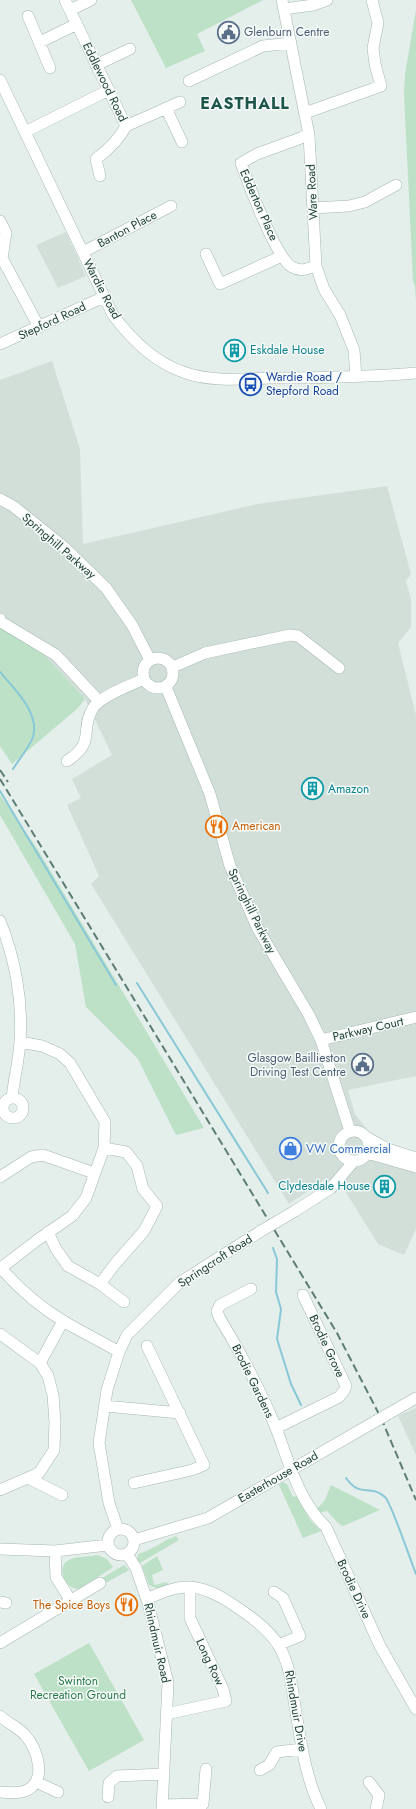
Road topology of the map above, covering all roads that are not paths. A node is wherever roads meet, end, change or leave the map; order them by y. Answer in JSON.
{"nodes":[{"id":1,"x":91,"y":0,"type":"edge"},
{"id":2,"x":326,"y":0,"type":"edge"},
{"id":3,"x":372,"y":0,"type":"edge"},
{"id":4,"x":283,"y":4,"type":"edge"},
{"id":5,"x":68,"y":5,"type":"edge"},
{"id":6,"x":28,"y":16,"type":"dead end"},
{"id":7,"x":77,"y":24,"type":"junction"},
{"id":8,"x":40,"y":42,"type":"junction"},
{"id":9,"x":291,"y":43,"type":"junction"},
{"id":10,"x":130,"y":49,"type":"dead end"},
{"id":11,"x":96,"y":65,"type":"junction"},
{"id":12,"x":50,"y":68,"type":"dead end"},
{"id":13,"x":0,"y":80,"type":"edge"},
{"id":14,"x":189,"y":81,"type":"dead end"},
{"id":15,"x":109,"y":90,"type":"junction"},
{"id":16,"x":180,"y":102,"type":"dead end"},
{"id":17,"x":166,"y":108,"type":"junction"},
{"id":18,"x":305,"y":114,"type":"junction"},
{"id":19,"x":126,"y":126,"type":"junction"},
{"id":20,"x":25,"y":132,"type":"junction"},
{"id":21,"x":310,"y":135,"type":"junction"},
{"id":22,"x":182,"y":142,"type":"dead end"},
{"id":23,"x":100,"y":176,"type":"dead end"},
{"id":24,"x":396,"y":185,"type":"dead end"},
{"id":25,"x":171,"y":206,"type":"dead end"},
{"id":26,"x":313,"y":208,"type":"junction"},
{"id":27,"x":0,"y":221,"type":"edge"},
{"id":28,"x":83,"y":252,"type":"junction"},
{"id":29,"x":206,"y":254,"type":"dead end"},
{"id":30,"x":282,"y":256,"type":"junction"},
{"id":31,"x":316,"y":266,"type":"junction"},
{"id":32,"x":104,"y":297,"type":"junction"},
{"id":33,"x":39,"y":327,"type":"junction"},
{"id":34,"x":0,"y":344,"type":"edge"},
{"id":35,"x":416,"y":373,"type":"edge"},
{"id":36,"x":356,"y":378,"type":"junction"},
{"id":37,"x":0,"y":499,"type":"edge"},
{"id":38,"x":0,"y":619,"type":"edge"},
{"id":39,"x":150,"y":660,"type":"junction"},
{"id":40,"x":173,"y":667,"type":"junction"},
{"id":41,"x":339,"y":668,"type":"dead end"},
{"id":42,"x":144,"y":679,"type":"junction"},
{"id":43,"x":166,"y":687,"type":"junction"},
{"id":44,"x":99,"y":701,"type":"junction"},
{"id":45,"x":66,"y":761,"type":"dead end"},
{"id":46,"x":0,"y":921,"type":"edge"},
{"id":47,"x":416,"y":1017,"type":"edge"},
{"id":48,"x":321,"y":1040,"type":"junction"},
{"id":49,"x":20,"y":1042,"type":"junction"},
{"id":50,"x":12,"y":1098,"type":"dead end"},
{"id":51,"x":350,"y":1131,"type":"junction"},
{"id":52,"x":366,"y":1136,"type":"junction"},
{"id":53,"x":104,"y":1148,"type":"junction"},
{"id":54,"x":367,"y":1153,"type":"junction"},
{"id":55,"x":416,"y":1158,"type":"edge"},
{"id":56,"x":354,"y":1161,"type":"junction"},
{"id":57,"x":416,"y":1167,"type":"edge"},
{"id":58,"x":94,"y":1173,"type":"junction"},
{"id":59,"x":0,"y":1177,"type":"edge"},
{"id":60,"x":48,"y":1232,"type":"junction"},
{"id":61,"x":0,"y":1268,"type":"edge"},
{"id":62,"x":100,"y":1284,"type":"junction"},
{"id":63,"x":251,"y":1289,"type":"dead end"},
{"id":64,"x":303,"y":1295,"type":"dead end"},
{"id":65,"x":124,"y":1302,"type":"dead end"},
{"id":66,"x":63,"y":1321,"type":"junction"},
{"id":67,"x":0,"y":1334,"type":"edge"},
{"id":68,"x":148,"y":1346,"type":"dead end"},
{"id":69,"x":119,"y":1352,"type":"junction"},
{"id":70,"x":40,"y":1363,"type":"junction"},
{"id":71,"x":416,"y":1398,"type":"edge"},
{"id":72,"x":105,"y":1406,"type":"junction"},
{"id":73,"x":180,"y":1413,"type":"junction"},
{"id":74,"x":276,"y":1428,"type":"junction"},
{"id":75,"x":291,"y":1469,"type":"junction"},
{"id":76,"x":28,"y":1478,"type":"junction"},
{"id":77,"x":134,"y":1483,"type":"dead end"},
{"id":78,"x":0,"y":1490,"type":"edge"},
{"id":79,"x":62,"y":1495,"type":"dead end"},
{"id":80,"x":118,"y":1529,"type":"junction"},
{"id":81,"x":134,"y":1540,"type":"junction"},
{"id":82,"x":108,"y":1545,"type":"junction"},
{"id":83,"x":0,"y":1549,"type":"edge"},
{"id":84,"x":55,"y":1551,"type":"junction"},
{"id":85,"x":127,"y":1554,"type":"junction"},
{"id":86,"x":100,"y":1583,"type":"dead end"},
{"id":87,"x":190,"y":1587,"type":"junction"},
{"id":88,"x":274,"y":1592,"type":"dead end"},
{"id":89,"x":147,"y":1599,"type":"junction"},
{"id":90,"x":70,"y":1601,"type":"junction"},
{"id":91,"x":0,"y":1643,"type":"edge"},
{"id":92,"x":278,"y":1645,"type":"junction"},
{"id":93,"x":416,"y":1710,"type":"edge"},
{"id":94,"x":166,"y":1714,"type":"junction"},
{"id":95,"x":0,"y":1716,"type":"edge"},
{"id":96,"x":302,"y":1749,"type":"junction"},
{"id":97,"x":206,"y":1769,"type":"dead end"},
{"id":98,"x":260,"y":1770,"type":"dead end"},
{"id":99,"x":164,"y":1774,"type":"junction"},
{"id":100,"x":36,"y":1782,"type":"junction"},
{"id":101,"x":370,"y":1782,"type":"dead end"},
{"id":102,"x":0,"y":1792,"type":"edge"},
{"id":103,"x":58,"y":1792,"type":"dead end"},
{"id":104,"x":108,"y":1797,"type":"dead end"},
{"id":105,"x":163,"y":1807,"type":"edge"},
{"id":106,"x":321,"y":1809,"type":"edge"},
{"id":107,"x":376,"y":1809,"type":"edge"}],
"edges":[{"from":1,"to":5,"type":"street"},
{"from":2,"to":4,"type":"street"},
{"from":3,"to":18,"type":"street"},
{"from":4,"to":9,"type":"street","name":"Ware Road"},
{"from":5,"to":7,"type":"street","name":"Eddlewood Road"},
{"from":6,"to":8,"type":"street"},
{"from":7,"to":8,"type":"street"},
{"from":7,"to":11,"type":"street","name":"Eddlewood Road"},
{"from":8,"to":12,"type":"street"},
{"from":9,"to":14,"type":"street"},
{"from":9,"to":18,"type":"street","name":"Ware Road"},
{"from":10,"to":11,"type":"street"},
{"from":11,"to":15,"type":"street","name":"Eddlewood Road"},
{"from":13,"to":20,"type":"street","name":"Wardie Road"},
{"from":15,"to":19,"type":"street","name":"Eddlewood Road"},
{"from":15,"to":20,"type":"street"},
{"from":16,"to":17,"type":"street"},
{"from":17,"to":19,"type":"street"},
{"from":17,"to":22,"type":"street"},
{"from":18,"to":21,"type":"street","name":"Ware Road"},
{"from":19,"to":23,"type":"street","name":"Eddlewood Road"},
{"from":20,"to":28,"type":"street","name":"Wardie Road"},
{"from":21,"to":26,"type":"street","name":"Ware Road"},
{"from":21,"to":30,"type":"street","name":"Edderton Place"},
{"from":24,"to":26,"type":"street"},
{"from":25,"to":28,"type":"street","name":"Banton Place"},
{"from":26,"to":31,"type":"street","name":"Ware Road"},
{"from":27,"to":33,"type":"street"},
{"from":28,"to":32,"type":"street","name":"Wardie Road"},
{"from":29,"to":30,"type":"street"},
{"from":30,"to":31,"type":"street","name":"Edderton Place"},
{"from":31,"to":36,"type":"street","name":"Ware Road"},
{"from":32,"to":33,"type":"street","name":"Stepford Road"},
{"from":32,"to":36,"type":"street","name":"Wardie Road"},
{"from":33,"to":34,"type":"street","name":"Stepford Road"},
{"from":35,"to":36,"type":"street","name":"Wardie Road"},
{"from":37,"to":39,"type":"street","name":"Springhill Parkway"},
{"from":38,"to":44,"type":"street"},
{"from":39,"to":40,"type":"street"},
{"from":39,"to":42,"type":"street"},
{"from":40,"to":41,"type":"street"},
{"from":40,"to":43,"type":"street"},
{"from":42,"to":43,"type":"street"},
{"from":42,"to":44,"type":"street"},
{"from":43,"to":48,"type":"street","name":"Springhill Parkway"},
{"from":44,"to":45,"type":"street"},
{"from":46,"to":49,"type":"street"},
{"from":47,"to":48,"type":"street","name":"Parkway Court"},
{"from":48,"to":51,"type":"street","name":"Springhill Parkway"},
{"from":49,"to":50,"type":"street"},
{"from":49,"to":53,"type":"street"},
{"from":51,"to":52,"type":"street"},
{"from":51,"to":56,"type":"street"},
{"from":52,"to":54,"type":"street"},
{"from":52,"to":55,"type":"street"},
{"from":53,"to":58,"type":"street"},
{"from":53,"to":62,"type":"street"},
{"from":54,"to":56,"type":"street"},
{"from":54,"to":57,"type":"street"},
{"from":56,"to":69,"type":"street","name":"Springcroft Road","bridge":true},
{"from":58,"to":59,"type":"street"},
{"from":58,"to":60,"type":"street"},
{"from":60,"to":61,"type":"street"},
{"from":60,"to":62,"type":"street"},
{"from":61,"to":66,"type":"street"},
{"from":62,"to":65,"type":"street"},
{"from":63,"to":74,"type":"street","name":"Brodie Gardens"},
{"from":64,"to":74,"type":"street","name":"Brodie Grove"},
{"from":66,"to":69,"type":"street"},
{"from":66,"to":70,"type":"street"},
{"from":67,"to":70,"type":"street"},
{"from":68,"to":73,"type":"street"},
{"from":69,"to":72,"type":"street","name":"Springcroft Road"},
{"from":70,"to":76,"type":"street"},
{"from":71,"to":75,"type":"street","name":"Easterhouse Road","bridge":true},
{"from":72,"to":73,"type":"street"},
{"from":72,"to":80,"type":"street","name":"Springcroft Road"},
{"from":73,"to":77,"type":"street"},
{"from":74,"to":75,"type":"street","name":"Brodie Gardens"},
{"from":75,"to":81,"type":"street","name":"Easterhouse Road"},
{"from":75,"to":93,"type":"street","name":"Brodie Drive"},
{"from":76,"to":78,"type":"street"},
{"from":76,"to":79,"type":"street"},
{"from":80,"to":81,"type":"street"},
{"from":80,"to":82,"type":"street"},
{"from":81,"to":85,"type":"street"},
{"from":82,"to":84,"type":"street"},
{"from":82,"to":85,"type":"street"},
{"from":83,"to":84,"type":"street"},
{"from":84,"to":90,"type":"street"},
{"from":85,"to":89,"type":"street","name":"Rhindmuir Road"},
{"from":86,"to":90,"type":"street"},
{"from":87,"to":89,"type":"street","name":"Rhindmuir Drive"},
{"from":87,"to":92,"type":"street","name":"Rhindmuir Drive"},
{"from":87,"to":94,"type":"street","name":"Long Row"},
{"from":88,"to":92,"type":"street"},
{"from":89,"to":94,"type":"street","name":"Rhindmuir Road"},
{"from":90,"to":91,"type":"street"},
{"from":92,"to":96,"type":"street","name":"Rhindmuir Drive"},
{"from":94,"to":99,"type":"street","name":"Rhindmuir Road"},
{"from":95,"to":100,"type":"street"},
{"from":96,"to":98,"type":"street"},
{"from":96,"to":106,"type":"street","name":"Rhindmuir Drive"},
{"from":97,"to":105,"type":"street"},
{"from":99,"to":104,"type":"street"},
{"from":99,"to":105,"type":"street","name":"Rhindmuir Road"},
{"from":100,"to":102,"type":"street"},
{"from":100,"to":103,"type":"street"},
{"from":101,"to":107,"type":"street"}]}
